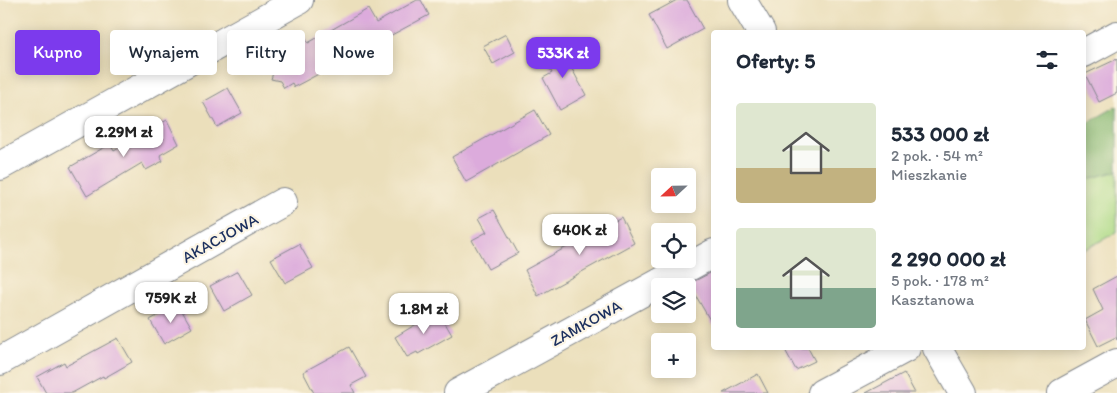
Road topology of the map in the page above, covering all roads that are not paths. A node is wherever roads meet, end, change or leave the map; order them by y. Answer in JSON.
{"nodes":[{"id":1,"x":299,"y":0,"type":"edge"},
{"id":2,"x":742,"y":0,"type":"edge"},
{"id":3,"x":760,"y":30,"type":"edge"},
{"id":4,"x":1117,"y":35,"type":"edge"},
{"id":5,"x":1086,"y":52,"type":"edge"},
{"id":6,"x":0,"y":166,"type":"edge"},
{"id":7,"x":283,"y":202,"type":"dead end"},
{"id":8,"x":711,"y":255,"type":"edge"},
{"id":9,"x":902,"y":350,"type":"edge"},
{"id":10,"x":938,"y":350,"type":"edge"},
{"id":11,"x":0,"y":361,"type":"edge"},
{"id":12,"x":1117,"y":363,"type":"edge"},
{"id":13,"x":458,"y":393,"type":"edge"},
{"id":14,"x":822,"y":393,"type":"edge"},
{"id":15,"x":962,"y":393,"type":"edge"},
{"id":16,"x":1062,"y":393,"type":"edge"}],
"edges":[{"from":1,"to":6,"type":"street"},
{"from":2,"to":3,"type":"street"},
{"from":4,"to":5,"type":"street"},
{"from":7,"to":11,"type":"street","name":"AKACJOWA"},
{"from":8,"to":13,"type":"street","name":"ZAMKOWA"},
{"from":9,"to":14,"type":"street"},
{"from":10,"to":15,"type":"street"},
{"from":12,"to":16,"type":"street"}]}
